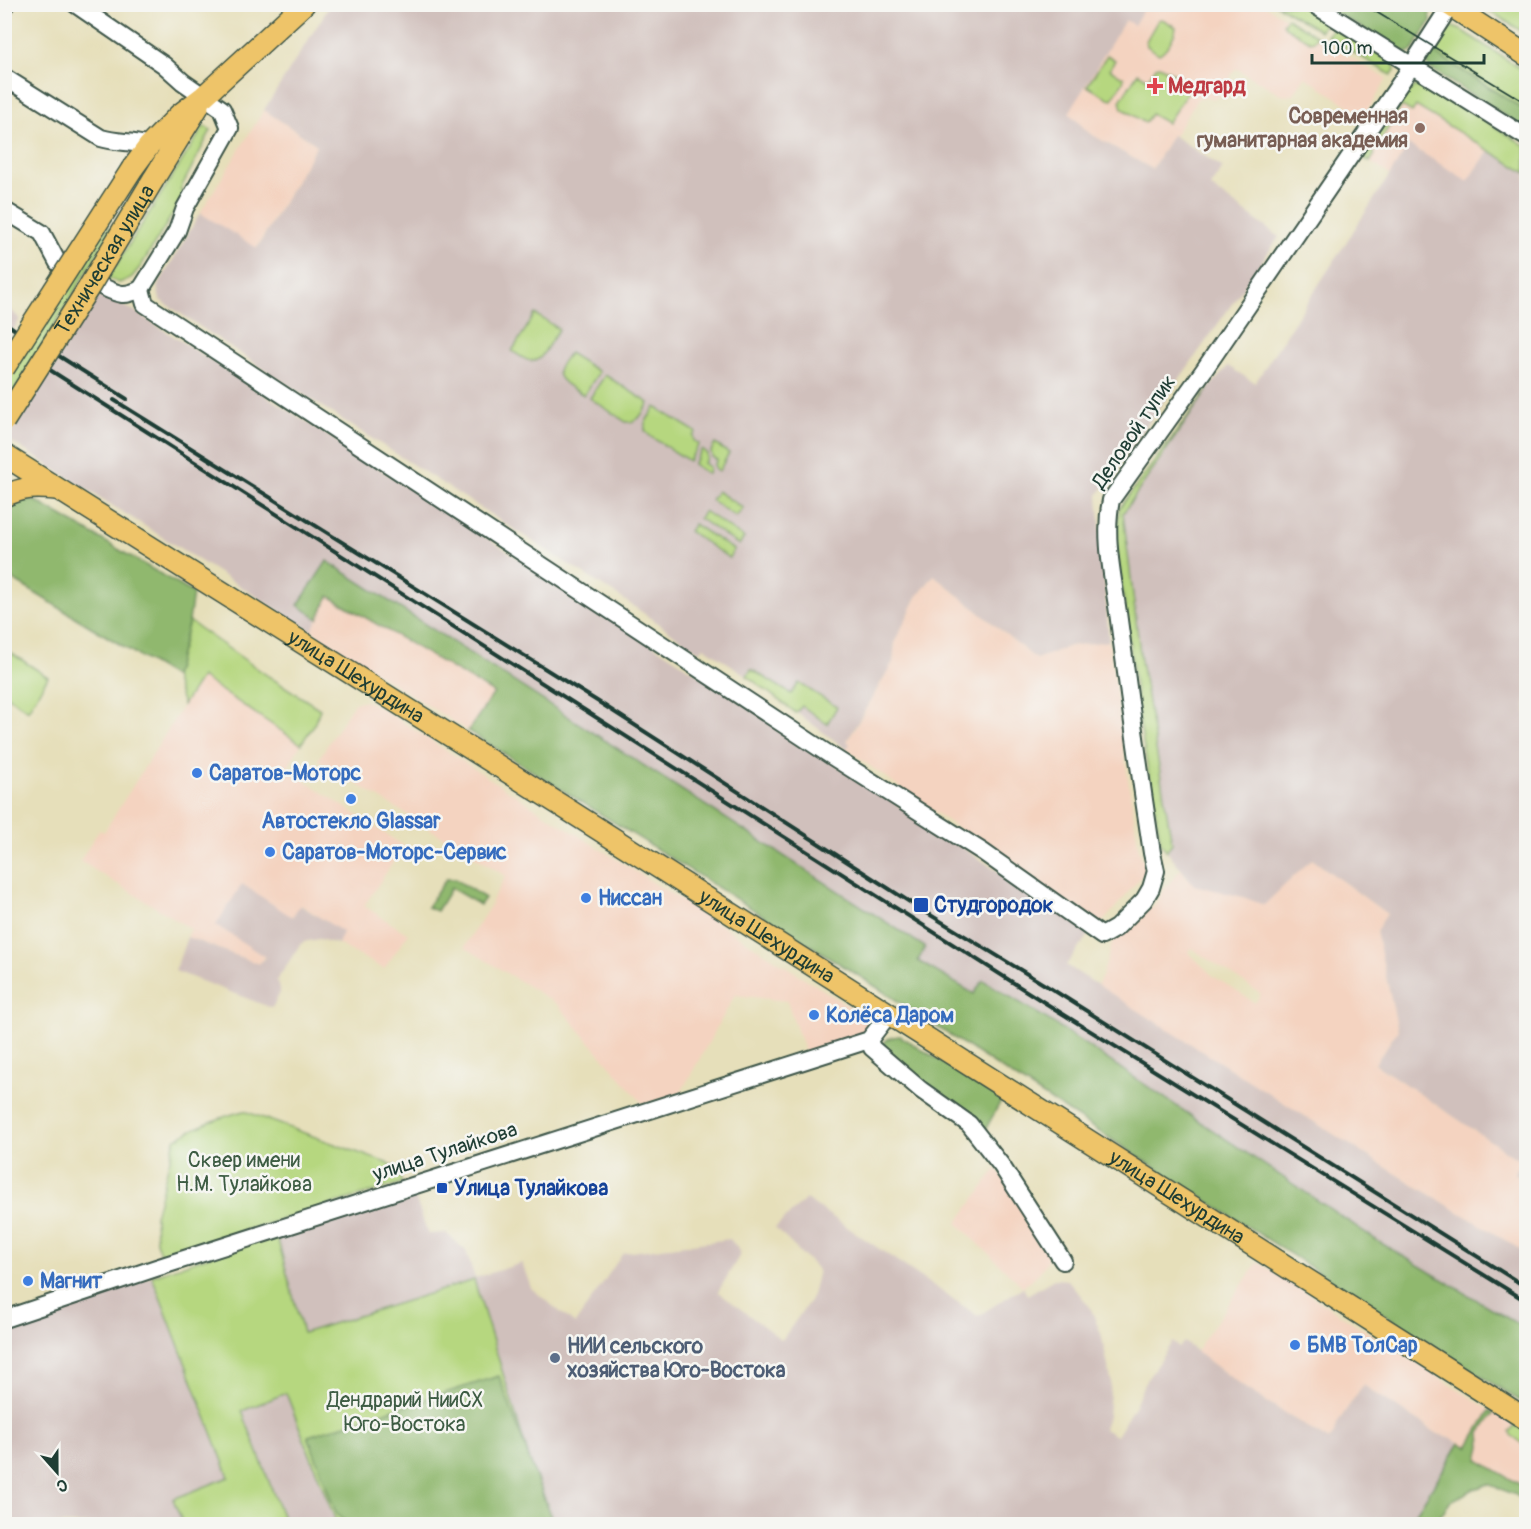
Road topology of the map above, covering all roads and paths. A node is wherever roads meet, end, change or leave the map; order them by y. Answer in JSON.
{"nodes":[{"id":1,"x":75,"y":4,"type":"edge"},
{"id":2,"x":1313,"y":4,"type":"edge"},
{"id":3,"x":1449,"y":5,"type":"edge"},
{"id":4,"x":300,"y":6,"type":"edge"},
{"id":5,"x":1527,"y":55,"type":"edge"},
{"id":6,"x":1412,"y":66,"type":"junction"},
{"id":7,"x":4,"y":77,"type":"edge"},
{"id":8,"x":204,"y":96,"type":"junction"},
{"id":9,"x":1527,"y":137,"type":"edge"},
{"id":10,"x":149,"y":146,"type":"junction"},
{"id":11,"x":4,"y":210,"type":"edge"},
{"id":12,"x":58,"y":262,"type":"dead end"},
{"id":13,"x":103,"y":287,"type":"dead end"},
{"id":14,"x":141,"y":289,"type":"junction"},
{"id":15,"x":4,"y":368,"type":"edge"},
{"id":16,"x":4,"y":421,"type":"edge"},
{"id":17,"x":4,"y":455,"type":"edge"},
{"id":18,"x":59,"y":489,"type":"junction"},
{"id":19,"x":4,"y":496,"type":"edge"},
{"id":20,"x":889,"y":1014,"type":"junction"},
{"id":21,"x":869,"y":1040,"type":"junction"},
{"id":22,"x":1063,"y":1261,"type":"dead end"},
{"id":23,"x":4,"y":1318,"type":"edge"},
{"id":24,"x":1527,"y":1419,"type":"edge"}],
"edges":[{"from":1,"to":8,"type":"street"},
{"from":2,"to":6,"type":"street"},
{"from":3,"to":5,"type":"main road"},
{"from":3,"to":6,"type":"street","name":"Деловой тупик"},
{"from":4,"to":8,"type":"main road","name":"Техническая улица"},
{"from":6,"to":9,"type":"street"},
{"from":6,"to":14,"type":"street","name":"Деловой тупик"},
{"from":7,"to":10,"type":"street"},
{"from":8,"to":10,"type":"main road","name":"Техническая улица"},
{"from":8,"to":14,"type":"street"},
{"from":8,"to":16,"type":"main road","name":"Техническая улица","bridge":true},
{"from":10,"to":15,"type":"main road","name":"Техническая улица","bridge":true},
{"from":11,"to":12,"type":"street"},
{"from":13,"to":14,"type":"street"},
{"from":17,"to":18,"type":"main road","name":"улица Шехурдина"},
{"from":18,"to":19,"type":"main road"},
{"from":18,"to":20,"type":"main road","name":"улица Шехурдина"},
{"from":20,"to":21,"type":"street"},
{"from":20,"to":24,"type":"main road","name":"улица Шехурдина"},
{"from":21,"to":22,"type":"street"},
{"from":21,"to":23,"type":"street","name":"улица Тулайкова"}]}
